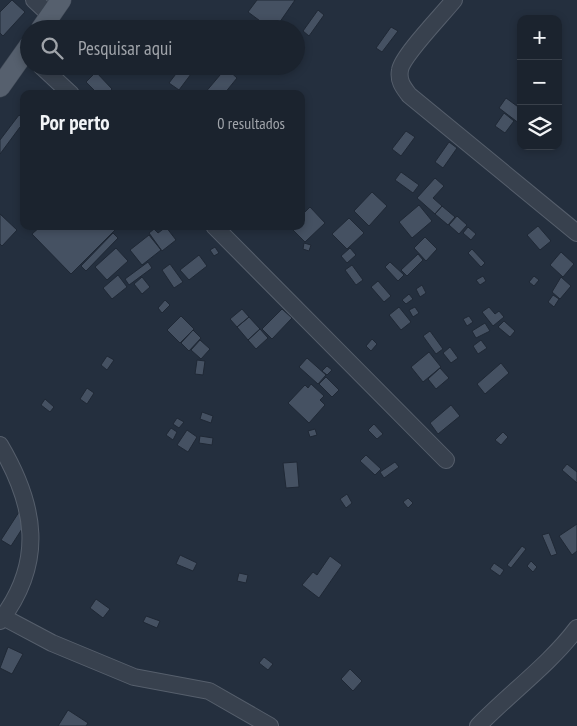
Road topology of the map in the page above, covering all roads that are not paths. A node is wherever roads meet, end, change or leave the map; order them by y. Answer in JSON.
{"nodes":[{"id":1,"x":34,"y":0,"type":"edge"},
{"id":2,"x":454,"y":0,"type":"edge"},
{"id":3,"x":51,"y":15,"type":"edge"},
{"id":4,"x":20,"y":60,"type":"edge"},
{"id":5,"x":50,"y":75,"type":"edge"},
{"id":6,"x":0,"y":87,"type":"edge"},
{"id":7,"x":67,"y":90,"type":"edge"},
{"id":8,"x":218,"y":230,"type":"edge"},
{"id":9,"x":577,"y":233,"type":"edge"},
{"id":10,"x":0,"y":445,"type":"edge"},
{"id":11,"x":446,"y":460,"type":"dead end"},
{"id":12,"x":2,"y":619,"type":"edge"},
{"id":13,"x":577,"y":628,"type":"edge"},
{"id":14,"x":270,"y":726,"type":"edge"},
{"id":15,"x":478,"y":726,"type":"edge"}],
"edges":[{"from":1,"to":3,"type":"street"},
{"from":2,"to":9,"type":"street"},
{"from":4,"to":6,"type":"main road"},
{"from":5,"to":7,"type":"street"},
{"from":8,"to":11,"type":"street"},
{"from":10,"to":12,"type":"street"},
{"from":12,"to":14,"type":"street"},
{"from":13,"to":15,"type":"street"}]}
